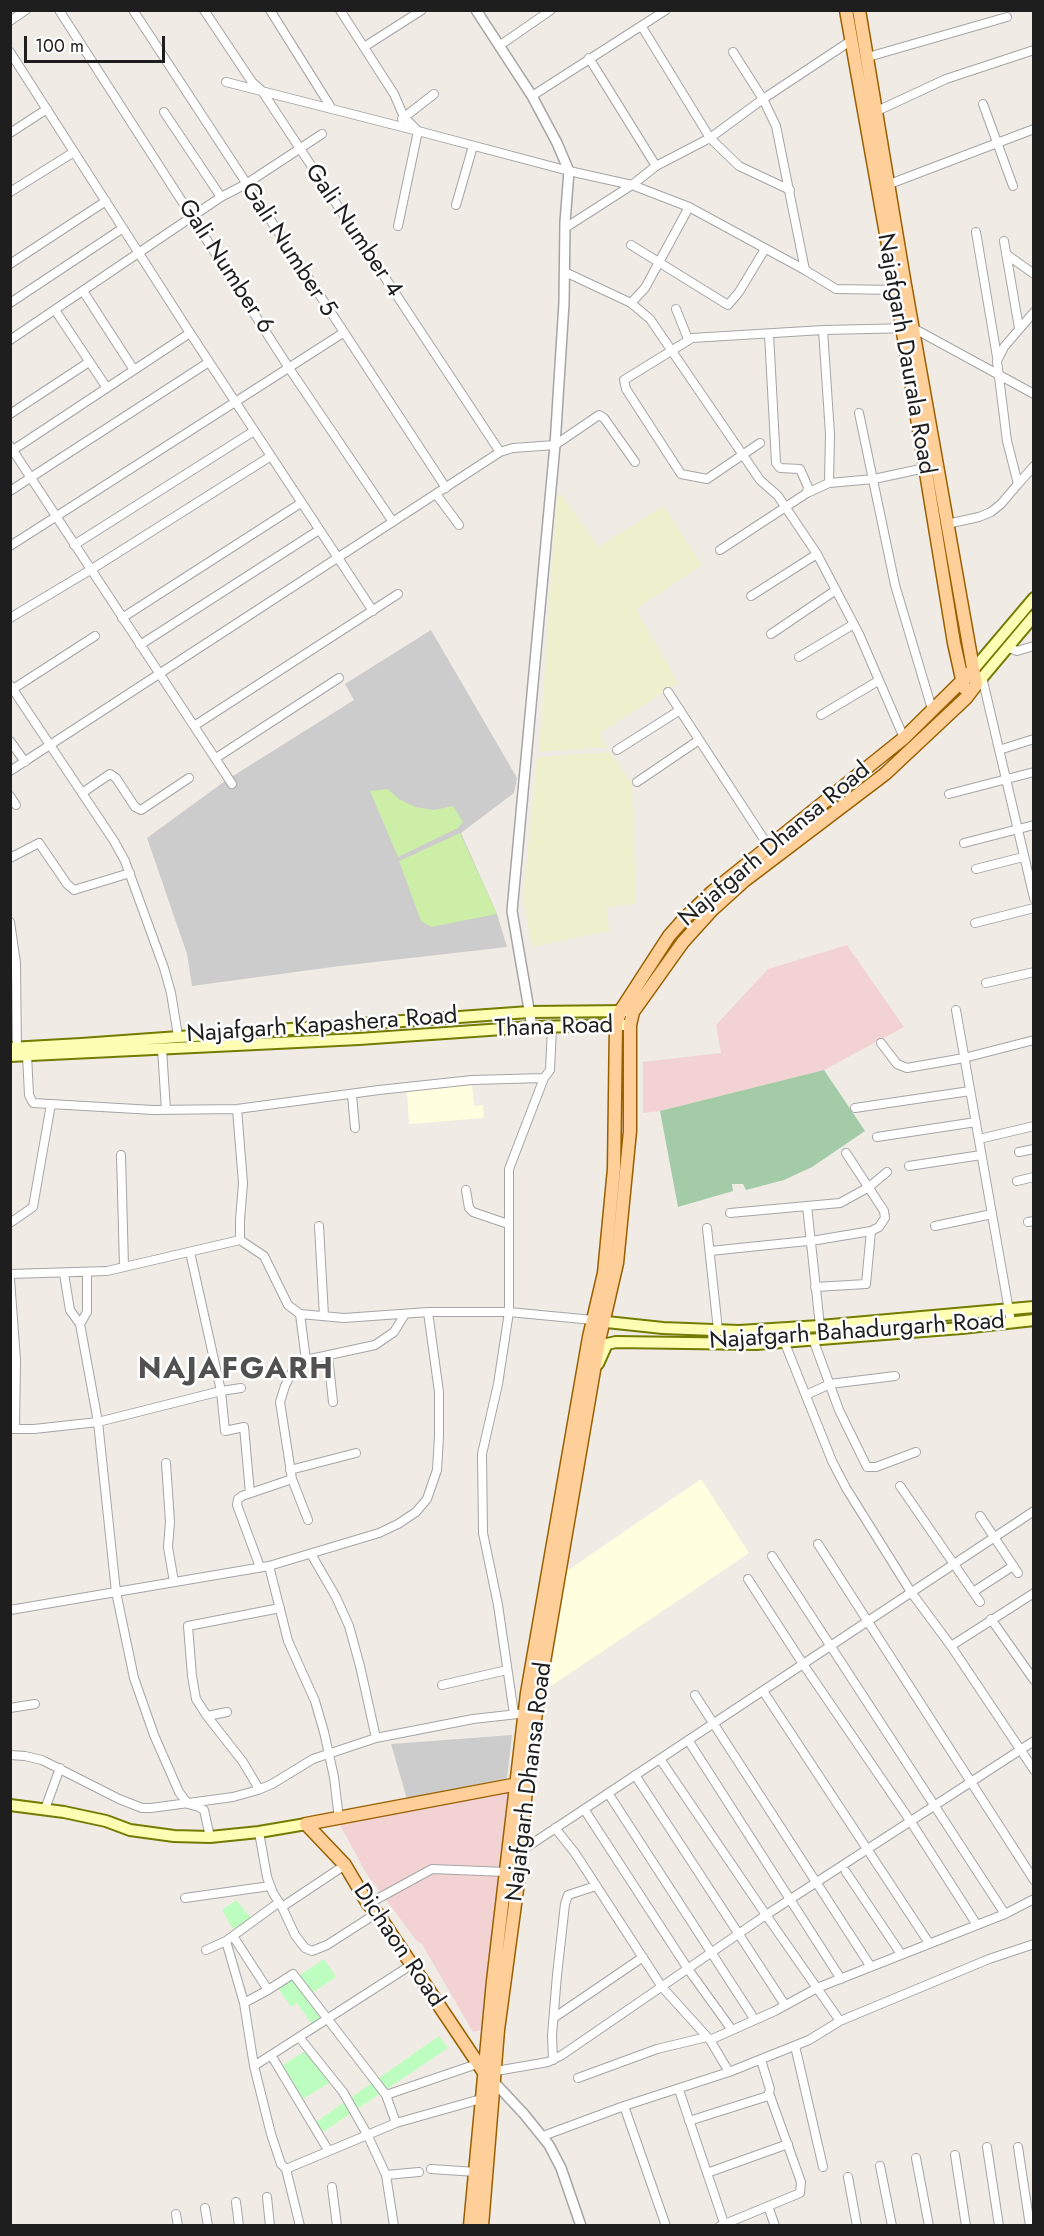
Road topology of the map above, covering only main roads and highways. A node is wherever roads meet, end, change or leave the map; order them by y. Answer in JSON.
{"nodes":[{"id":1,"x":846,"y":10,"type":"edge"},
{"id":2,"x":859,"y":10,"type":"edge"},
{"id":3,"x":883,"y":186,"type":"junction"},
{"id":4,"x":907,"y":328,"type":"junction"},
{"id":5,"x":1034,"y":598,"type":"edge"},
{"id":6,"x":1034,"y":616,"type":"edge"},
{"id":7,"x":977,"y":678,"type":"junction"},
{"id":8,"x":963,"y":682,"type":"junction"},
{"id":9,"x":966,"y":698,"type":"junction"},
{"id":10,"x":629,"y":1017,"type":"junction"},
{"id":11,"x":616,"y":1024,"type":"junction"},
{"id":12,"x":16,"y":1052,"type":"edge"},
{"id":13,"x":1034,"y":1306,"type":"edge"},
{"id":14,"x":1034,"y":1320,"type":"edge"},
{"id":15,"x":598,"y":1321,"type":"junction"},
{"id":16,"x":594,"y":1376,"type":"junction"},
{"id":17,"x":521,"y":1783,"type":"junction"},
{"id":18,"x":10,"y":1805,"type":"edge"},
{"id":19,"x":306,"y":1824,"type":"junction"},
{"id":20,"x":488,"y":2073,"type":"junction"},
{"id":21,"x":470,"y":2226,"type":"edge"},
{"id":22,"x":482,"y":2226,"type":"edge"}],
"edges":[{"from":1,"to":3,"type":"main road","name":"Najafgarh Daurala Road"},
{"from":2,"to":3,"type":"main road","name":"Najafgarh Daurala Road"},
{"from":3,"to":4,"type":"main road","name":"Najafgarh Daurala Road"},
{"from":3,"to":4,"type":"main road","name":"Najafgarh Daurala Road"},
{"from":4,"to":7,"type":"main road","name":"Najafgarh Daurala Road"},
{"from":4,"to":8,"type":"main road","name":"Najafgarh Daurala Road"},
{"from":5,"to":7,"type":"main road","name":"Najafgarh Dhansa Road"},
{"from":6,"to":7,"type":"main road","name":"Najafgarh Dhansa Road"},
{"from":7,"to":8,"type":"main road","name":"Najafgarh Dhansa Road"},
{"from":7,"to":9,"type":"main road","name":"Najafgarh Dhansa Road"},
{"from":8,"to":9,"type":"main road","name":"Najafgarh Daurala Road"},
{"from":8,"to":10,"type":"main road","name":"Najafgarh Dhansa Road"},
{"from":9,"to":10,"type":"main road","name":"Najafgarh Dhansa Road"},
{"from":10,"to":11,"type":"main road","name":"Najafgarh Dhansa Road"},
{"from":10,"to":12,"type":"main road","name":"Najafgarh Kapashera Road"},
{"from":10,"to":15,"type":"main road"},
{"from":11,"to":12,"type":"main road","name":"Thana Road"},
{"from":11,"to":15,"type":"main road","name":"Najafgarh Dhansa Road"},
{"from":13,"to":15,"type":"main road","name":"Najafgarh Bahadurgarh Road"},
{"from":14,"to":16,"type":"main road","name":"Najafgarh Bahadurgarh Road"},
{"from":15,"to":16,"type":"main road","name":"Najafgarh Dhansa Road"},
{"from":15,"to":17,"type":"main road","name":"Najafgarh Dhansa Road"},
{"from":16,"to":17,"type":"main road","name":"Najafgarh Dhansa Road"},
{"from":17,"to":19,"type":"main road"},
{"from":17,"to":20,"type":"main road"},
{"from":17,"to":20,"type":"main road","name":"Najafgarh Dhansa Road"},
{"from":18,"to":19,"type":"main road"},
{"from":19,"to":20,"type":"main road","name":"Dichaon Road"},
{"from":20,"to":21,"type":"main road"},
{"from":20,"to":22,"type":"main road","name":"Najafgarh Dhansa Road"}]}
